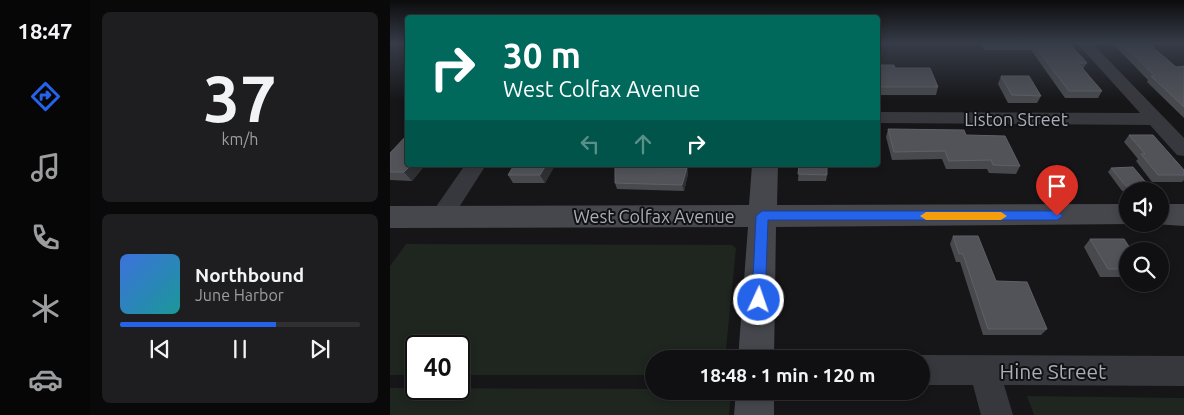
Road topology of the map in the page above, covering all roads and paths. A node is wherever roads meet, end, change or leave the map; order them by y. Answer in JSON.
{"nodes":[{"id":1,"x":1102,"y":62,"type":"edge"},
{"id":2,"x":880,"y":118,"type":"edge"},
{"id":3,"x":1155,"y":119,"type":"junction"},
{"id":4,"x":1184,"y":150,"type":"edge"},
{"id":5,"x":475,"y":167,"type":"edge"},
{"id":6,"x":765,"y":167,"type":"edge"},
{"id":7,"x":1119,"y":215,"type":"edge"},
{"id":8,"x":1169,"y":215,"type":"edge"},
{"id":9,"x":1184,"y":215,"type":"edge"},
{"id":10,"x":441,"y":216,"type":"junction"},
{"id":11,"x":762,"y":216,"type":"junction"},
{"id":12,"x":390,"y":217,"type":"edge"},
{"id":13,"x":756,"y":350,"type":"edge"},
{"id":14,"x":930,"y":370,"type":"edge"},
{"id":15,"x":984,"y":371,"type":"junction"},
{"id":16,"x":1184,"y":371,"type":"edge"},
{"id":17,"x":755,"y":400,"type":"edge"},
{"id":18,"x":754,"y":415,"type":"edge"},
{"id":19,"x":997,"y":415,"type":"edge"}],
"edges":[{"from":1,"to":3,"type":"street"},
{"from":2,"to":3,"type":"street","name":"Liston Street"},
{"from":3,"to":4,"type":"street"},
{"from":5,"to":10,"type":"street"},
{"from":6,"to":11,"type":"street"},
{"from":7,"to":11,"type":"street","name":"West Colfax Avenue"},
{"from":8,"to":9,"type":"street"},
{"from":10,"to":11,"type":"street","name":"West Colfax Avenue"},
{"from":10,"to":12,"type":"street","name":"West Colfax Avenue"},
{"from":11,"to":13,"type":"street"},
{"from":14,"to":15,"type":"street","name":"Hine Street"},
{"from":15,"to":16,"type":"street","name":"Hine Street"},
{"from":15,"to":19,"type":"street"},
{"from":17,"to":18,"type":"street"}]}
